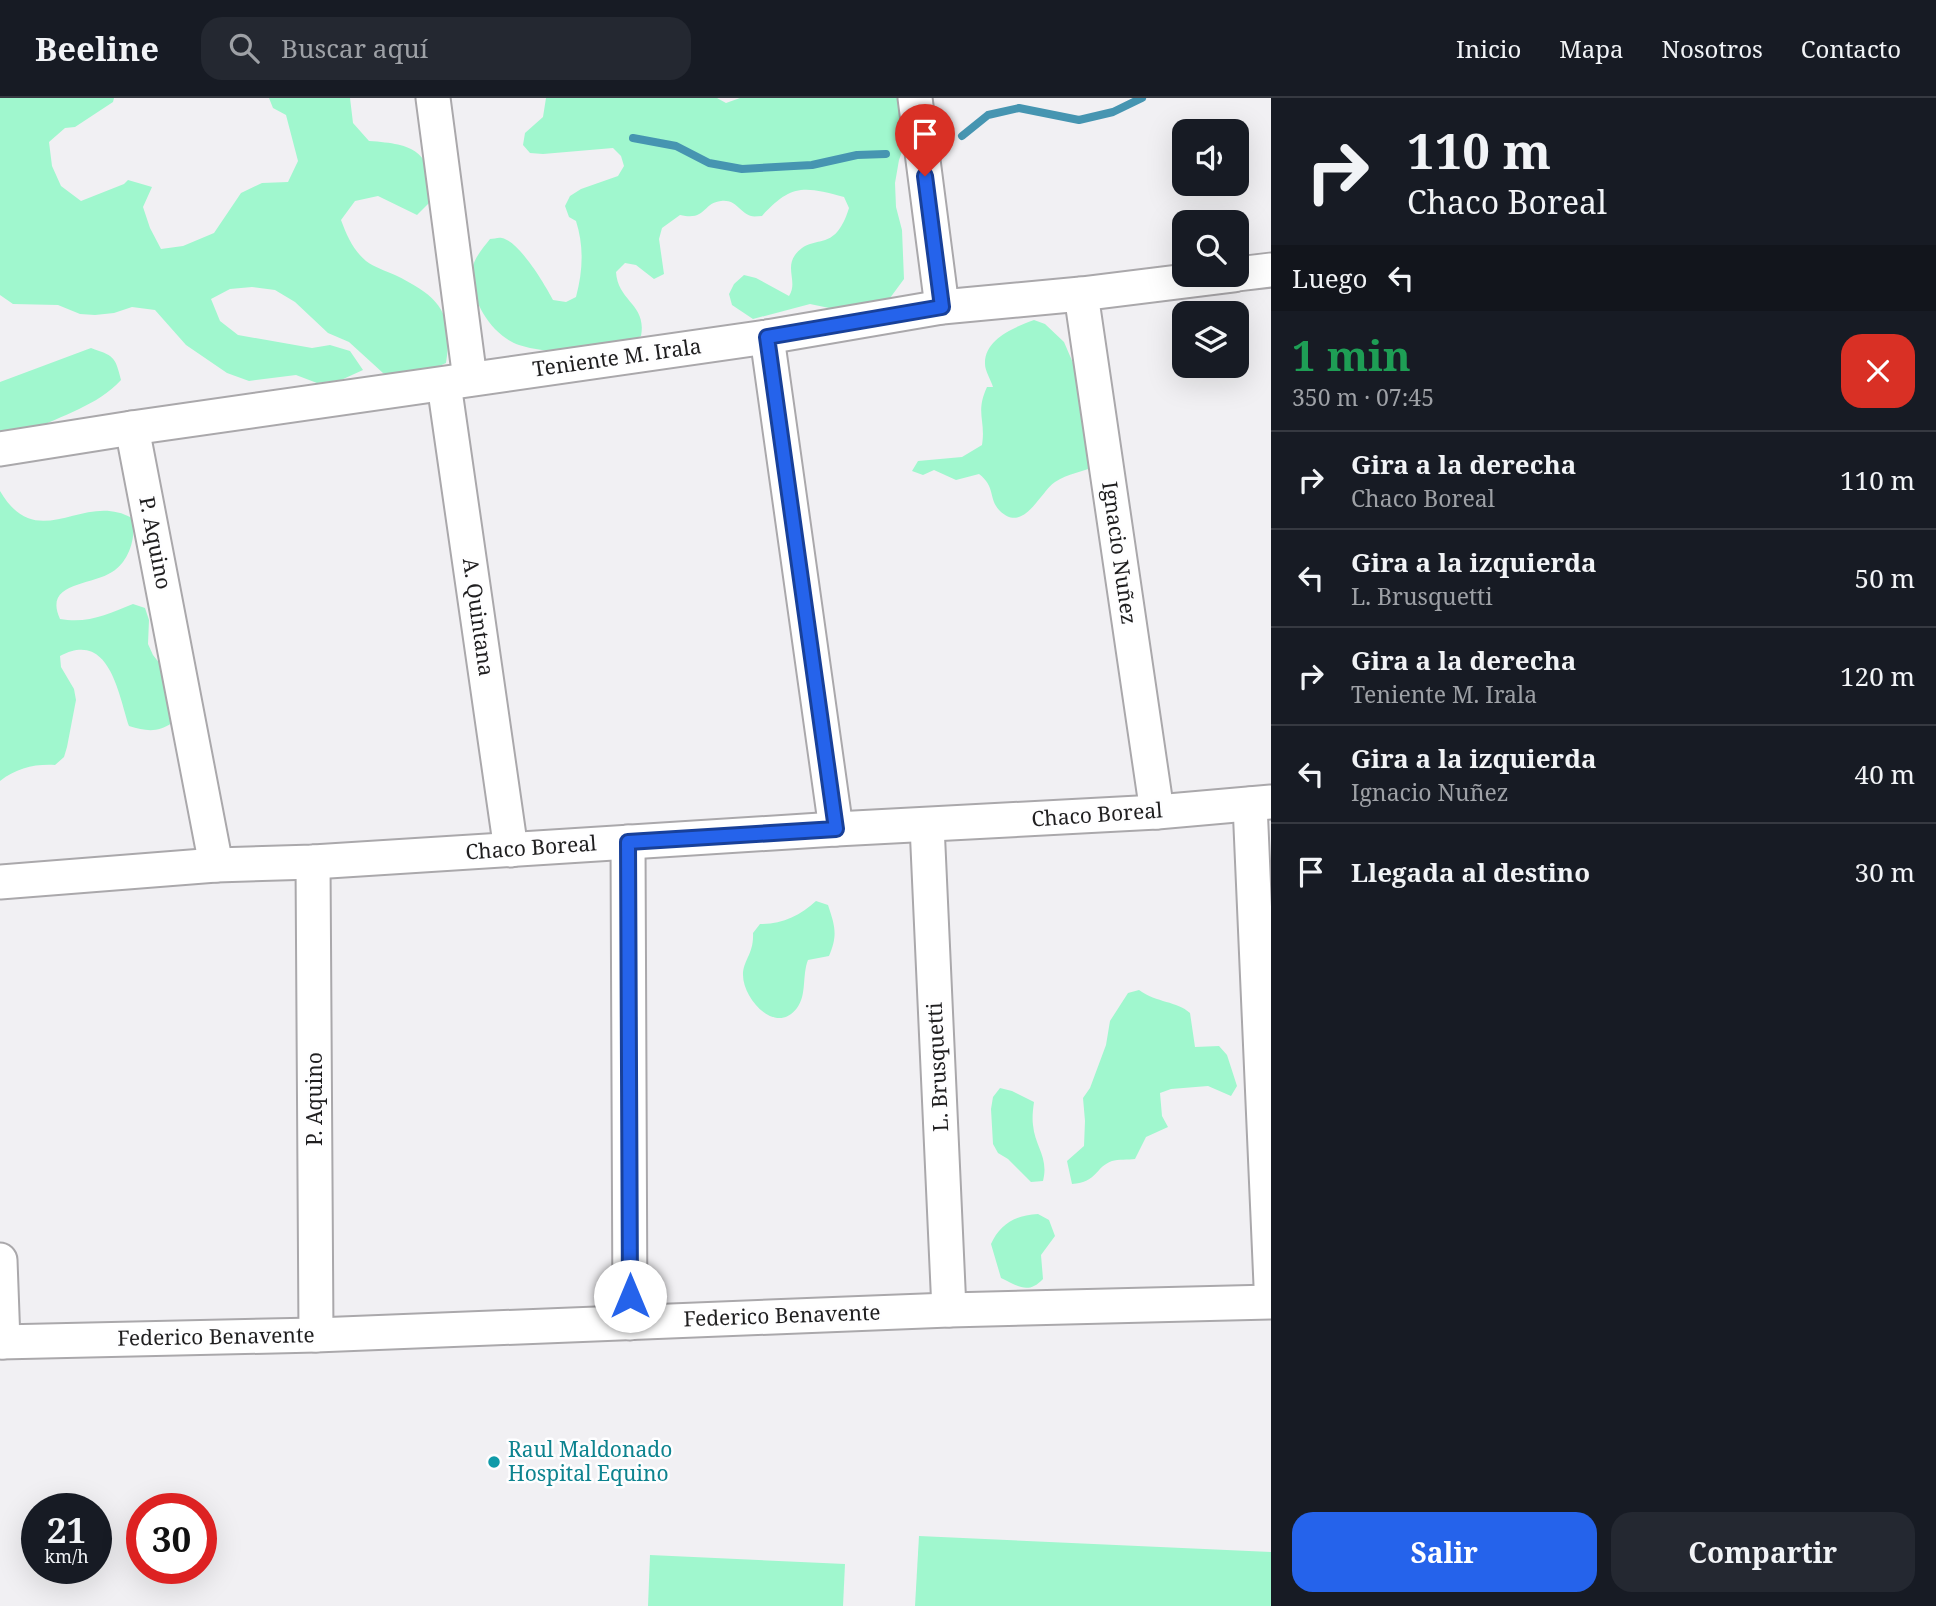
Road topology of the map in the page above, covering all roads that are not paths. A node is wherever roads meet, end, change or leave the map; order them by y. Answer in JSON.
{"nodes":[{"id":1,"x":433,"y":98,"type":"edge"},
{"id":2,"x":915,"y":98,"type":"edge"},
{"id":3,"x":1271,"y":270,"type":"edge"},
{"id":4,"x":1249,"y":273,"type":"edge"},
{"id":5,"x":1172,"y":283,"type":"edge"},
{"id":6,"x":1081,"y":294,"type":"junction"},
{"id":7,"x":942,"y":307,"type":"junction"},
{"id":8,"x":767,"y":337,"type":"junction"},
{"id":9,"x":457,"y":381,"type":"junction"},
{"id":10,"x":132,"y":428,"type":"junction"},
{"id":11,"x":0,"y":449,"type":"edge"},
{"id":12,"x":1260,"y":803,"type":"edge"},
{"id":13,"x":1157,"y":812,"type":"junction"},
{"id":14,"x":927,"y":825,"type":"junction"},
{"id":15,"x":836,"y":829,"type":"junction"},
{"id":16,"x":628,"y":842,"type":"junction"},
{"id":17,"x":511,"y":850,"type":"junction"},
{"id":18,"x":313,"y":862,"type":"junction"},
{"id":19,"x":216,"y":865,"type":"junction"},
{"id":20,"x":0,"y":882,"type":"edge"},
{"id":21,"x":0,"y":1260,"type":"edge"},
{"id":22,"x":1271,"y":1284,"type":"edge"},
{"id":23,"x":1271,"y":1302,"type":"edge"},
{"id":24,"x":949,"y":1310,"type":"junction"},
{"id":25,"x":631,"y":1322,"type":"junction"},
{"id":26,"x":316,"y":1335,"type":"junction"},
{"id":27,"x":2,"y":1342,"type":"edge"}],
"edges":[{"from":1,"to":9,"type":"street","name":"A. Quintana"},
{"from":2,"to":7,"type":"street"},
{"from":3,"to":4,"type":"street","name":"Teniente M. Irala"},
{"from":5,"to":6,"type":"street","name":"Teniente M. Irala"},
{"from":6,"to":7,"type":"street","name":"Teniente M. Irala"},
{"from":6,"to":13,"type":"street","name":"Ignacio Nuñez"},
{"from":7,"to":8,"type":"street","name":"Teniente M. Irala"},
{"from":8,"to":9,"type":"street","name":"Teniente M. Irala"},
{"from":8,"to":15,"type":"street"},
{"from":9,"to":10,"type":"street","name":"Teniente M. Irala"},
{"from":9,"to":17,"type":"street","name":"A. Quintana"},
{"from":10,"to":11,"type":"street","name":"Teniente M. Irala"},
{"from":10,"to":19,"type":"street","name":"P. Aquino"},
{"from":12,"to":13,"type":"street","name":"Chaco Boreal"},
{"from":12,"to":22,"type":"street"},
{"from":13,"to":14,"type":"street","name":"Chaco Boreal"},
{"from":14,"to":15,"type":"street","name":"Chaco Boreal"},
{"from":14,"to":24,"type":"street","name":"L. Brusquetti"},
{"from":15,"to":16,"type":"street","name":"Chaco Boreal"},
{"from":16,"to":17,"type":"street","name":"Chaco Boreal"},
{"from":16,"to":25,"type":"street"},
{"from":17,"to":18,"type":"street","name":"Chaco Boreal"},
{"from":18,"to":19,"type":"street","name":"Chaco Boreal"},
{"from":18,"to":26,"type":"street","name":"P. Aquino"},
{"from":19,"to":20,"type":"street","name":"Chaco Boreal"},
{"from":21,"to":27,"type":"street"},
{"from":23,"to":24,"type":"street","name":"Federico Benavente"},
{"from":24,"to":25,"type":"street","name":"Federico Benavente"},
{"from":25,"to":26,"type":"street","name":"Federico Benavente"},
{"from":26,"to":27,"type":"street","name":"Federico Benavente"}]}
